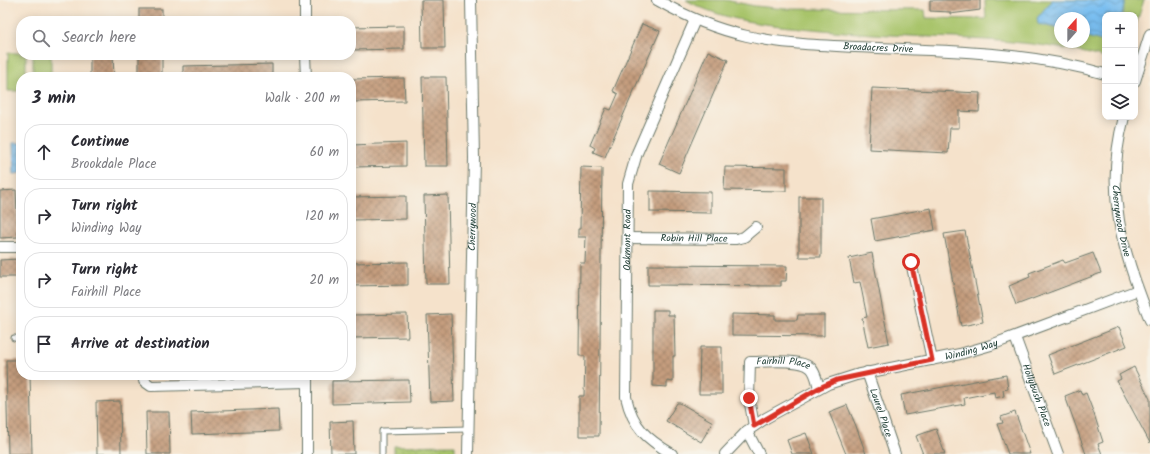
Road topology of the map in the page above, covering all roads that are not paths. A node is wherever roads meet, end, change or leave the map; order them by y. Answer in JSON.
{"nodes":[{"id":1,"x":305,"y":0,"type":"edge"},
{"id":2,"x":471,"y":0,"type":"edge"},
{"id":3,"x":657,"y":0,"type":"edge"},
{"id":4,"x":305,"y":16,"type":"edge"},
{"id":5,"x":695,"y":20,"type":"junction"},
{"id":6,"x":1150,"y":34,"type":"edge"},
{"id":7,"x":305,"y":60,"type":"edge"},
{"id":8,"x":306,"y":72,"type":"edge"},
{"id":9,"x":1138,"y":72,"type":"edge"},
{"id":10,"x":1102,"y":73,"type":"edge"},
{"id":11,"x":1123,"y":120,"type":"edge"},
{"id":12,"x":756,"y":227,"type":"dead end"},
{"id":13,"x":628,"y":238,"type":"junction"},
{"id":14,"x":16,"y":246,"type":"edge"},
{"id":15,"x":0,"y":247,"type":"edge"},
{"id":16,"x":911,"y":262,"type":"dead end"},
{"id":17,"x":1138,"y":290,"type":"junction"},
{"id":18,"x":1150,"y":320,"type":"edge"},
{"id":19,"x":1015,"y":337,"type":"junction"},
{"id":20,"x":932,"y":360,"type":"junction"},
{"id":21,"x":867,"y":372,"type":"junction"},
{"id":22,"x":144,"y":380,"type":"edge"},
{"id":23,"x":228,"y":380,"type":"edge"},
{"id":24,"x":307,"y":380,"type":"edge"},
{"id":25,"x":819,"y":388,"type":"junction"},
{"id":26,"x":468,"y":429,"type":"junction"},
{"id":27,"x":751,"y":429,"type":"junction"},
{"id":28,"x":307,"y":454,"type":"edge"},
{"id":29,"x":382,"y":454,"type":"edge"},
{"id":30,"x":468,"y":454,"type":"edge"},
{"id":31,"x":672,"y":454,"type":"edge"},
{"id":32,"x":724,"y":454,"type":"edge"},
{"id":33,"x":759,"y":454,"type":"edge"},
{"id":34,"x":895,"y":454,"type":"edge"},
{"id":35,"x":1058,"y":454,"type":"edge"}],
"edges":[{"from":1,"to":4,"type":"street"},
{"from":2,"to":26,"type":"street","name":"Cherrywood"},
{"from":3,"to":5,"type":"street","name":"Broadacres Drive"},
{"from":5,"to":10,"type":"street","name":"Broadacres Drive"},
{"from":5,"to":13,"type":"street","name":"Oakmont Road"},
{"from":6,"to":9,"type":"street"},
{"from":7,"to":8,"type":"street"},
{"from":11,"to":17,"type":"street","name":"Cherrywood Drive"},
{"from":12,"to":13,"type":"street","name":"Robin Hill Place"},
{"from":13,"to":31,"type":"street","name":"Oakmont Road"},
{"from":14,"to":15,"type":"street"},
{"from":16,"to":20,"type":"street"},
{"from":17,"to":18,"type":"street","name":"Cherrywood Drive"},
{"from":17,"to":19,"type":"street","name":"Winding Way"},
{"from":19,"to":20,"type":"street","name":"Winding Way"},
{"from":19,"to":35,"type":"street","name":"Hollybush Place"},
{"from":20,"to":21,"type":"street","name":"Winding Way"},
{"from":21,"to":25,"type":"street","name":"Winding Way"},
{"from":21,"to":34,"type":"street","name":"Laurel Place"},
{"from":22,"to":23,"type":"street"},
{"from":24,"to":28,"type":"street"},
{"from":25,"to":27,"type":"street","name":"Winding Way"},
{"from":25,"to":27,"type":"street","name":"Fairhill Place"},
{"from":26,"to":29,"type":"lane"},
{"from":26,"to":30,"type":"street","name":"Cherrywood"},
{"from":27,"to":32,"type":"street","name":"Winding Way"},
{"from":27,"to":33,"type":"street"}]}
